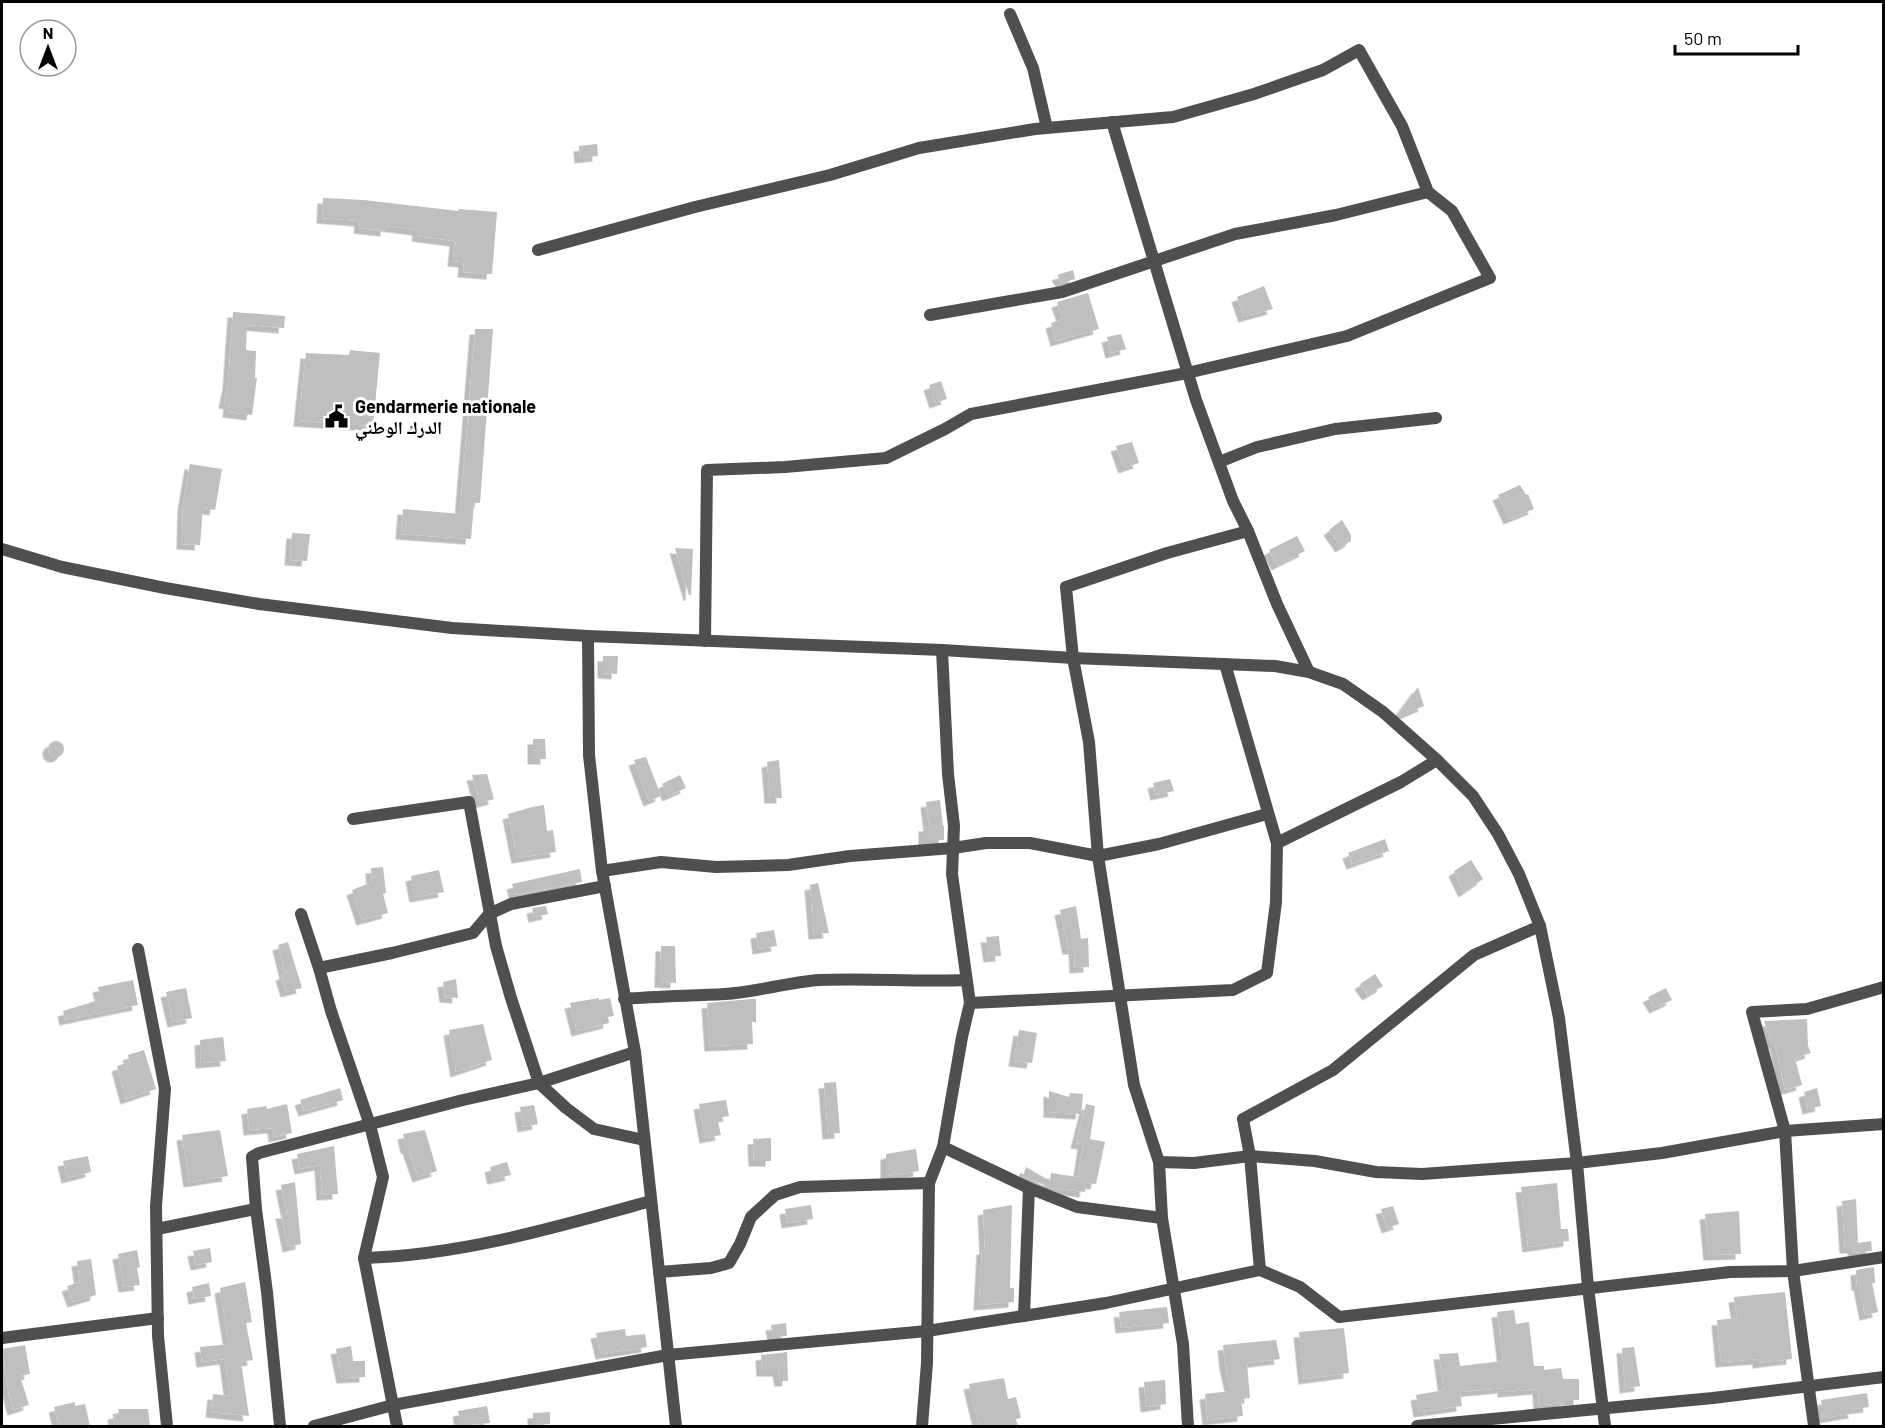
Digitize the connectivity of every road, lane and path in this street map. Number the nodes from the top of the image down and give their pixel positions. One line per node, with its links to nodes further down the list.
1 (1010, 14): 3 (street)
2 (1112, 122): 3 (street); 4 (street); 6 (street)
3 (1047, 128): 5 (street)
4 (1428, 192): 6 (street); 8 (street)
5 (538, 250)
6 (1153, 262): 7 (street); 8 (street)
7 (930, 315)
8 (1187, 373): 10 (street); 14 (street)
9 (1436, 418): 10 (street)
10 (1219, 462): 11 (street)
11 (1248, 531): 16 (street); 18 (street)
12 (2, 549): 13 (street)
13 (588, 636): 14 (street); 25 (street)
14 (705, 641): 15 (street)
15 (942, 650): 16 (street); 23 (street)
16 (1073, 658): 17 (street); 24 (street)
17 (1225, 664): 18 (street); 20 (street)
18 (1310, 672): 19 (street)
19 (1437, 760): 22 (street); 29 (street)
20 (1267, 814): 22 (street); 24 (street)
21 (353, 819): 27 (street)
22 (1277, 843): 34 (street)
23 (953, 848): 24 (street); 25 (street); 32 (street)
24 (1098, 856): 34 (street)
25 (602, 871): 26 (street)
26 (605, 886): 27 (street); 35 (street)
27 (489, 914): 31 (street); 38 (street)
28 (301, 915): 31 (street)
29 (1540, 926): 44 (street); 46 (street)
30 (138, 949): 52 (street)
31 (320, 968): 40 (street)
32 (966, 980): 35 (street); 36 (street)
33 (1884, 987): 41 (street)
34 (1120, 994): 36 (street); 45 (street)
35 (624, 999): 37 (street)
36 (970, 1003): 43 (street)
37 (635, 1052): 38 (street); 42 (street)
38 (539, 1083): 40 (street); 42 (street)
39 (1884, 1124): 41 (street)
40 (370, 1125): 50 (street); 54 (street)
41 (1785, 1131): 46 (street); 56 (street)
42 (644, 1140): 49 (street)
43 (943, 1147): 47 (street); 48 (street)
44 (1250, 1156): 45 (street); 46 (street); 55 (street)
45 (1159, 1162): 51 (street)
46 (1577, 1163): 58 (street)
47 (929, 1183): 57 (street); 62 (street)
48 (1029, 1188): 51 (street); 60 (street)
49 (651, 1201): 54 (street); 57 (street)
50 (256, 1209): 52 (street); 70 (street)
51 (1162, 1218): 59 (street)
52 (157, 1229): 61 (street)
53 (1884, 1257): 56 (street)
54 (364, 1258): 67 (street)
55 (1260, 1270): 58 (street); 59 (street)
56 (1793, 1271): 58 (street); 66 (street)
57 (659, 1272): 64 (street)
58 (1588, 1287): 68 (street)
59 (1175, 1289): 60 (street); 75 (street)
60 (1024, 1316): 62 (street)
61 (158, 1318): 63 (street); 69 (street)
62 (927, 1330): 64 (street); 74 (street)
63 (2, 1338)
64 (669, 1355): 67 (street); 73 (street)
65 (1884, 1377): 66 (street)
66 (1809, 1387): 68 (street); 78 (street)
67 (393, 1405): 71 (street); 72 (street)
68 (1602, 1408): 76 (street); 77 (street)
69 (167, 1426)
70 (280, 1426)
71 (314, 1426)
72 (397, 1426)
73 (676, 1426)
74 (922, 1426)
75 (1188, 1426)
76 (1417, 1426)
77 (1605, 1426)
78 (1814, 1426)

